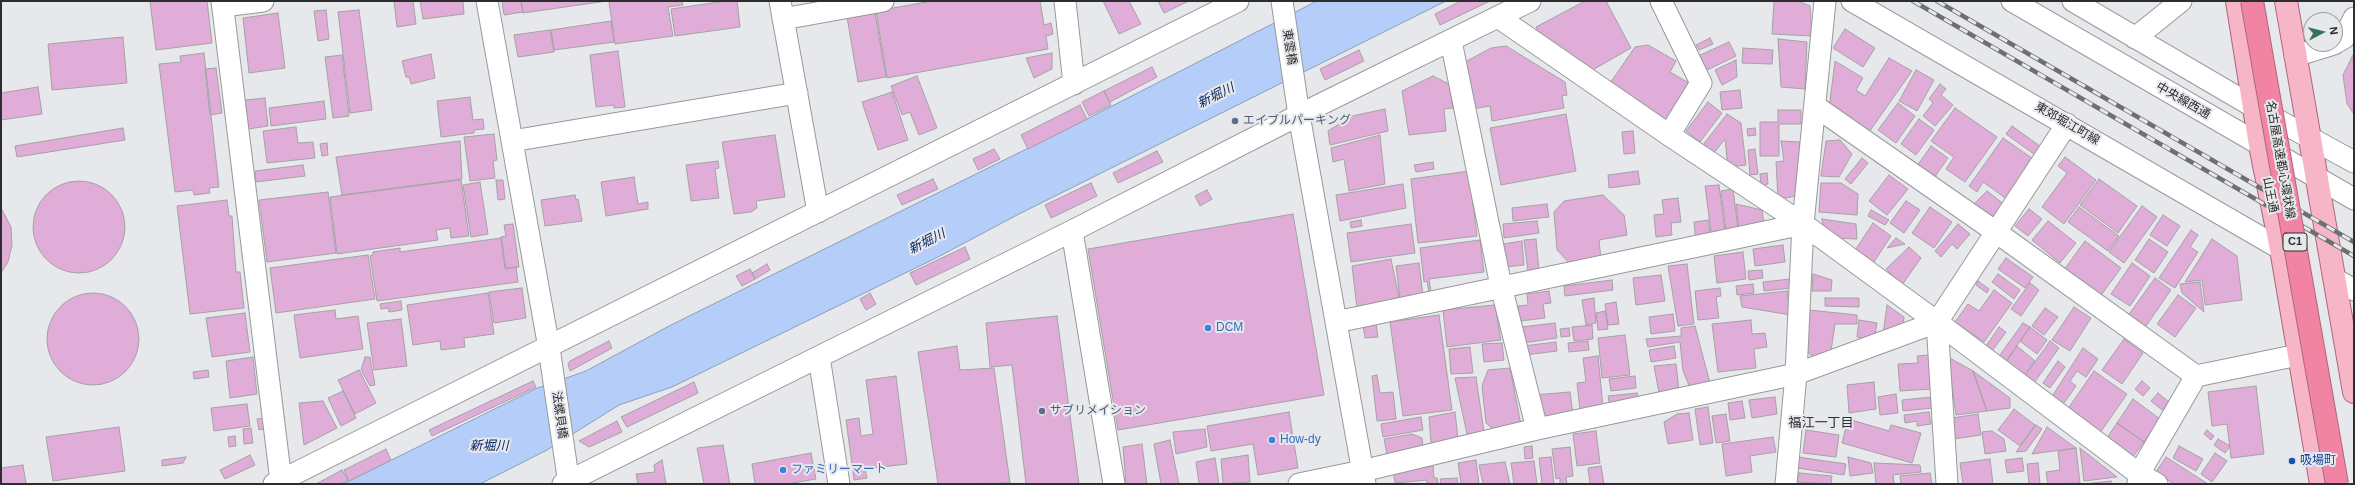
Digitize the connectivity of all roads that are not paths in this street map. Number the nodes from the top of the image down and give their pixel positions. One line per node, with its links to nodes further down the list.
1 (263, 1): 16 (street)
2 (487, 1): 34 (street, 法螺貝橋)
3 (883, 1): 18 (street)
4 (1065, 1): 26 (street)
5 (1238, 1): 26 (street)
6 (1530, 1): 19 (street)
7 (1661, 1): 32 (street)
8 (1825, 1): 28 (street)
9 (1852, 1): 31 (street, 東郊堀江町線)
10 (2012, 1): 35 (street, 中央線西通)
11 (2073, 1): 21 (street)
12 (2181, 1): 21 (street)
13 (2237, 1): 29 (main road, 山王通)
14 (2252, 1): 66 (highway, 名古屋高速都心環状線 / C1, bridge)
15 (2286, 1): 25 (main road)
16 (223, 4): 59 (street)
17 (1283, 7): 30 (street, 東雲橋)
18 (782, 10): 27 (street)
19 (1498, 17): 23 (street); 32 (street)
20 (2354, 18): 22 (street)
21 (2135, 38): 29 (street)
22 (2343, 39)
23 (1452, 41): 30 (street); 45 (street)
24 (2308, 52): 25 (street)
25 (2295, 56): 33 (main road)
26 (1074, 84): 39 (street)
27 (797, 93): 34 (street); 39 (street)
28 (1815, 106): 40 (street); 42 (street)
29 (2254, 107): 33 (street); 35 (main road, 山王通)
30 (1299, 115): 41 (street); 47 (street, 東雲橋)
31 (2067, 124): 42 (street); 43 (street, 東郊堀江町線)
32 (1668, 135): 40 (street)
33 (2310, 137): 36 (street); 37 (main road)
34 (512, 141): 49 (street, 法螺貝橋)
35 (2260, 145): 37 (street, 中央線西通); 43 (main road, 山王通)
36 (2354, 162)
37 (2317, 177): 38 (street, 中央線西通); 44 (main road)
38 (2354, 199)
39 (818, 212): 49 (street)
40 (1803, 224): 45 (street); 48 (street); 52 (street)
41 (1072, 231): 51 (street); 61 (street)
42 (1996, 232): 48 (street); 53 (street)
43 (2281, 249): 50 (main road, 山王通)
44 (2334, 279): 46 (street); 54 (main road)
45 (1501, 286): 47 (street); 55 (street)
46 (2354, 290)
47 (1336, 322): 56 (street, 東雲橋)
48 (1937, 322): 52 (street); 58 (street); 64 (street)
49 (550, 355): 57 (street, 法螺貝橋); 59 (street)
50 (2298, 355): 53 (street); 65 (main road, 山王通)
51 (819, 357): 57 (street); 60 (street)
52 (1796, 374): 55 (street); 63 (street)
53 (2196, 376): 58 (street)
54 (2354, 392)
55 (1537, 429): 56 (street)
56 (1363, 478): 62 (street)
57 (566, 479)
58 (2145, 481)
59 (278, 482)
60 (840, 484)
61 (1114, 484)
62 (1299, 484)
63 (1786, 484)
64 (1947, 484)
65 (2321, 484)
66 (2337, 484)

